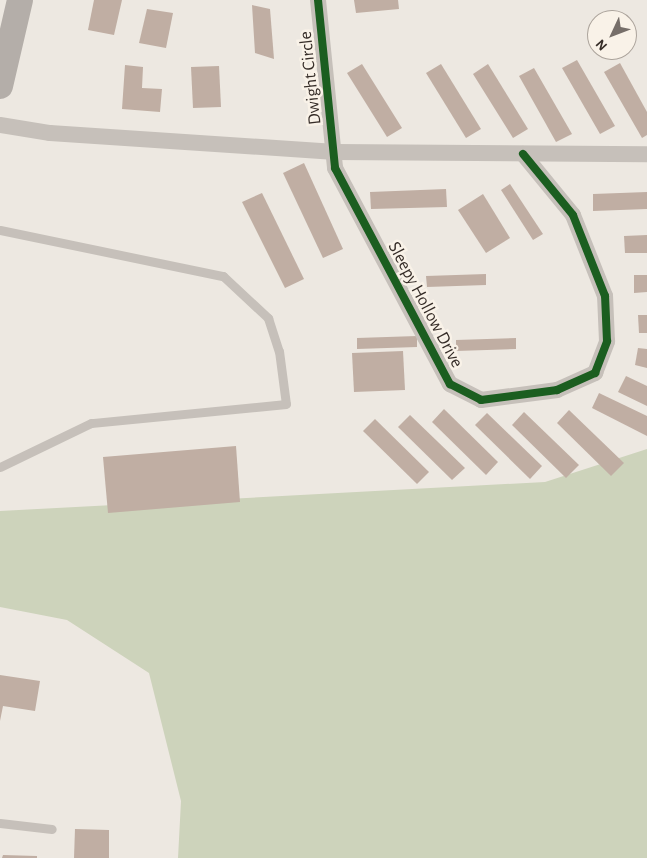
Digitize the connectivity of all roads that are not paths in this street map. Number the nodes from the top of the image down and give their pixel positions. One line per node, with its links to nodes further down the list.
1 (20, 0): 3 (main road)
2 (318, 0): 6 (street, Dwight Circle)
3 (6, 30): 4 (main road)
4 (0, 86)
5 (0, 124): 6 (street)
6 (335, 152): 7 (street); 7 (street, Sleepy Hollow Drive)
7 (524, 154): 8 (street)
8 (647, 154)
9 (0, 230): 10 (lane)
10 (0, 467)
11 (0, 823): 12 (lane)
12 (52, 829)

